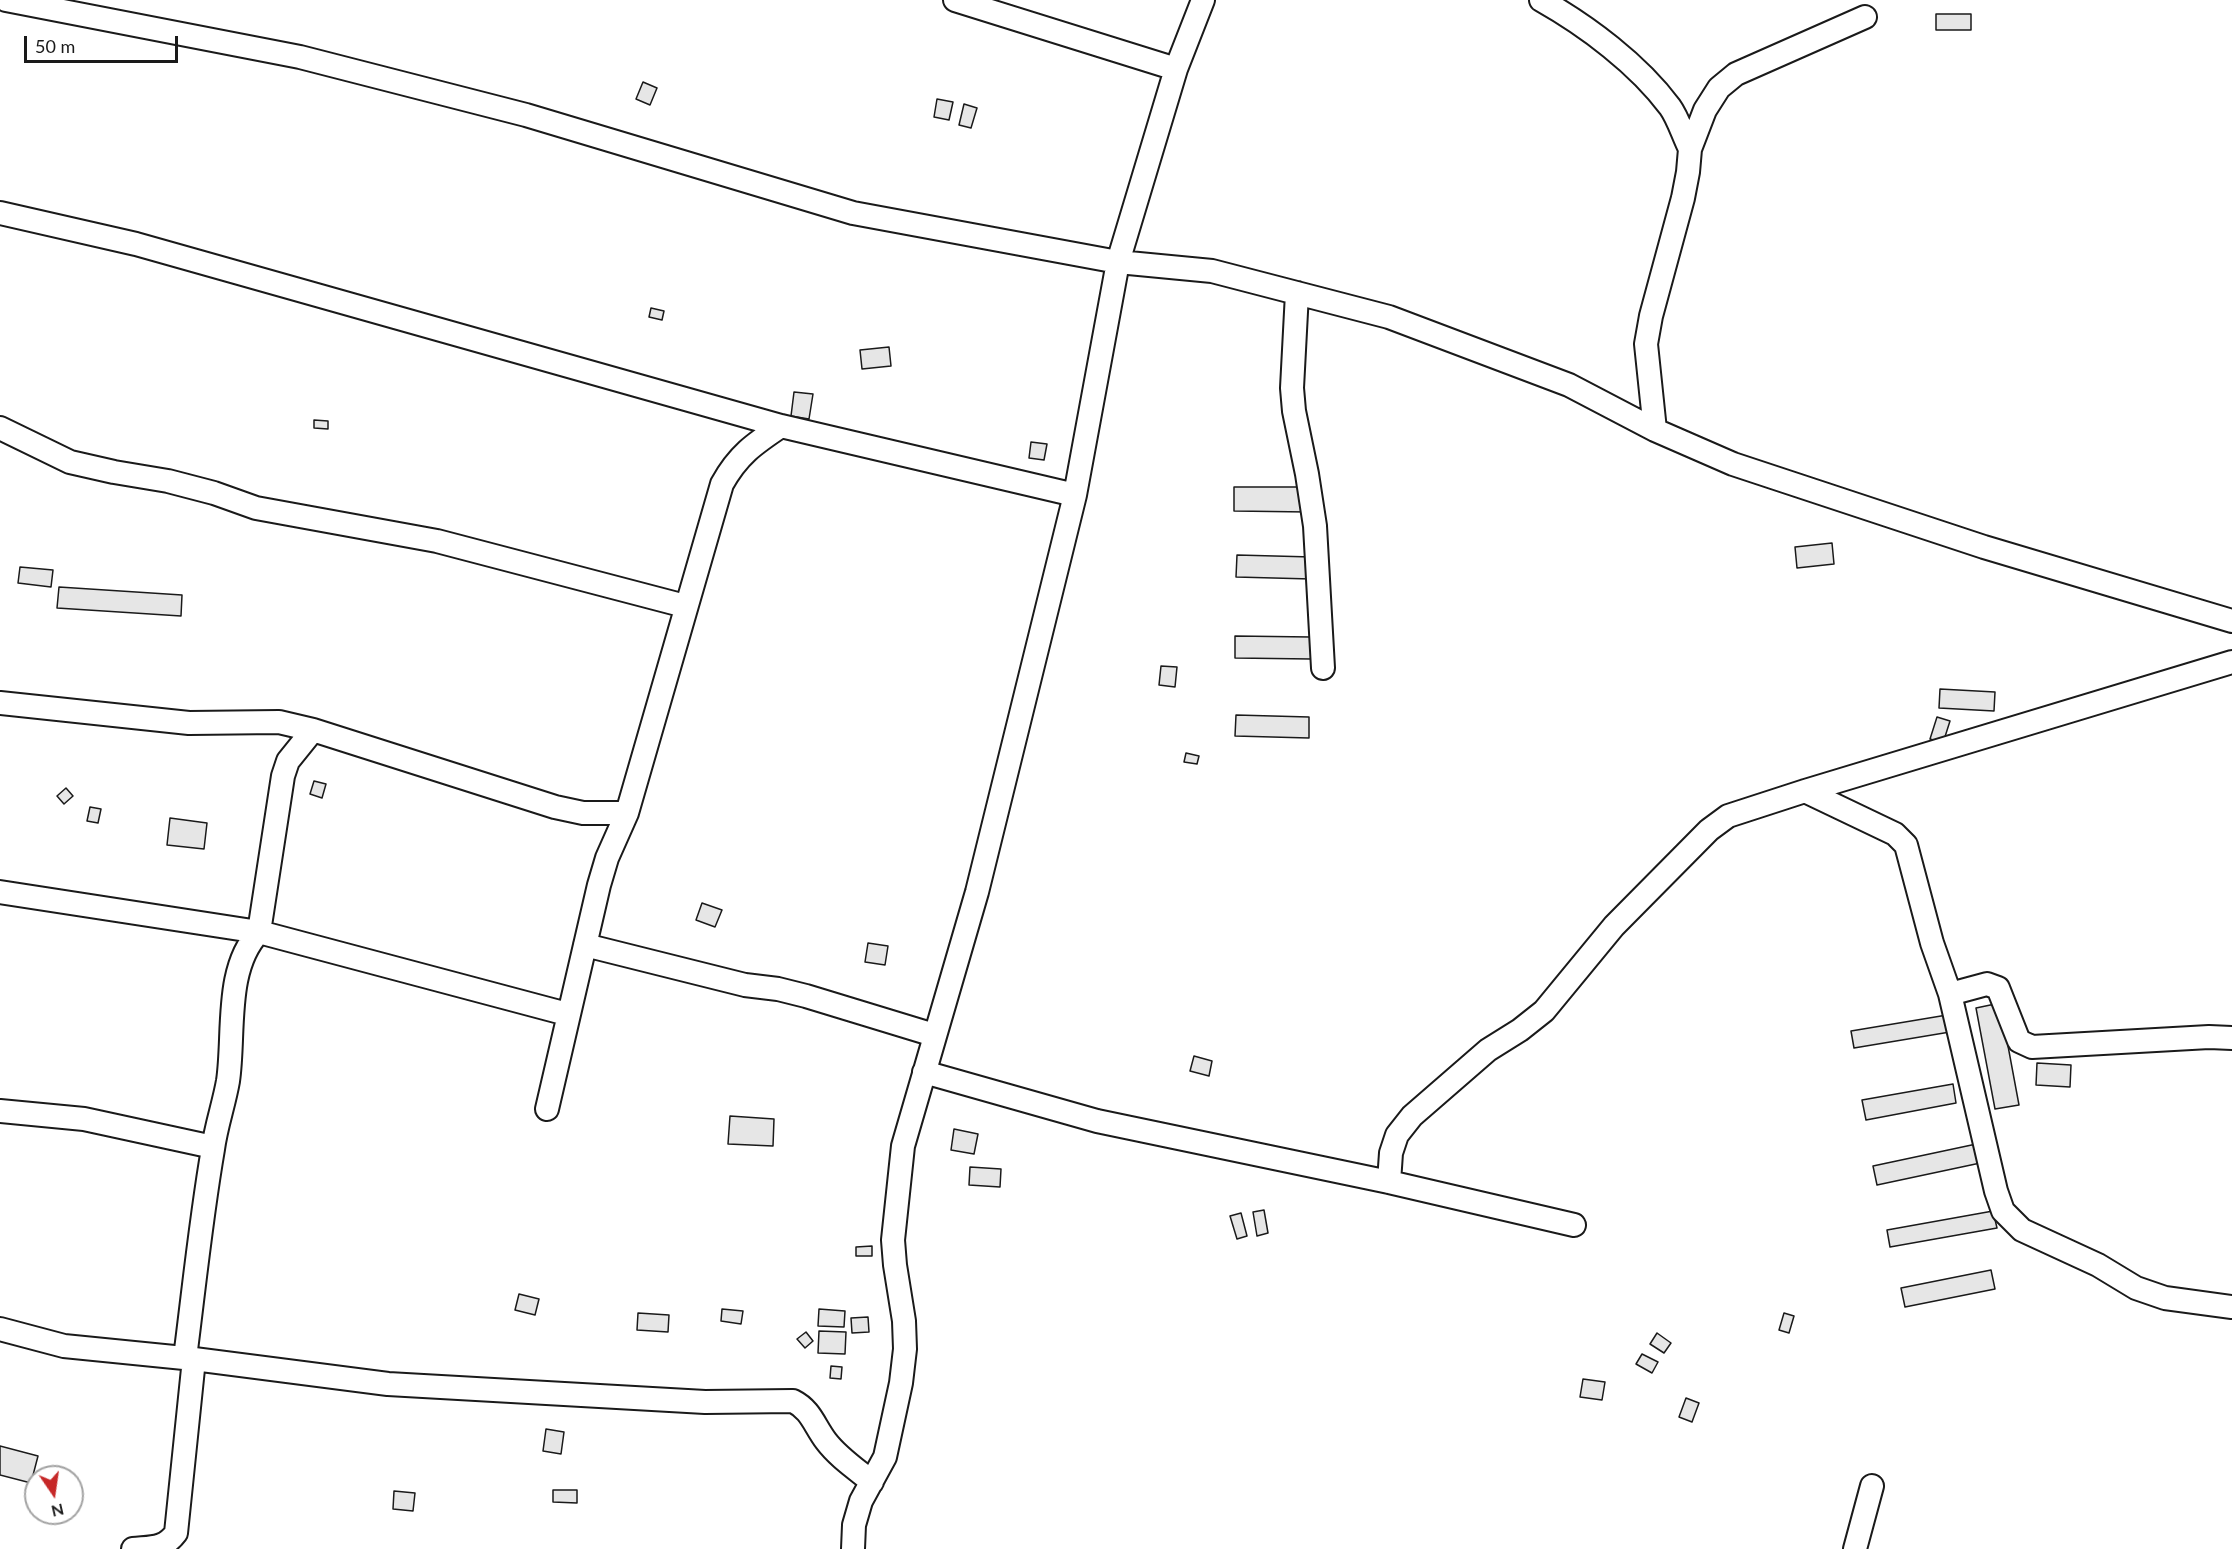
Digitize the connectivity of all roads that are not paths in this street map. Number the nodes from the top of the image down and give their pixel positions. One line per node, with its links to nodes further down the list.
1 (6, 0): 9 (street)
2 (955, 0): 6 (street)
3 (1203, 0): 6 (street)
4 (1541, 0): 7 (street)
5 (1865, 17): 7 (street)
6 (1176, 69): 9 (street)
7 (1690, 149): 13 (street)
8 (0, 213): 11 (street)
9 (1118, 262): 10 (street); 14 (street)
10 (1297, 293): 13 (street); 18 (street)
11 (781, 426): 14 (street); 15 (street)
12 (0, 428): 15 (street)
13 (1655, 430): 16 (street)
14 (1076, 495): 28 (street)
15 (685, 606): 22 (street)
16 (2232, 621)
17 (2232, 662): 21 (street)
18 (1323, 668)
19 (0, 703): 20 (street)
20 (313, 730): 22 (street); 24 (street)
21 (1805, 791): 26 (street); 34 (street)
22 (627, 813): 25 (street)
23 (0, 892): 24 (street)
24 (259, 932): 27 (street); 33 (street)
25 (585, 945): 27 (street); 28 (street)
26 (1950, 994): 29 (street); 36 (street)
27 (567, 1014): 31 (street)
28 (934, 1035): 30 (street)
29 (2232, 1038)
30 (924, 1072): 34 (street); 39 (street)
31 (547, 1109)
32 (0, 1111): 33 (street)
33 (213, 1148): 38 (street)
34 (1389, 1182): 35 (street)
35 (1574, 1225)
36 (2232, 1307)
37 (0, 1329): 38 (street)
38 (190, 1358): 39 (street); 41 (street)
39 (872, 1482): 42 (street)
40 (1872, 1486): 43 (street)
41 (133, 1549)
42 (854, 1549)
43 (1855, 1549)

